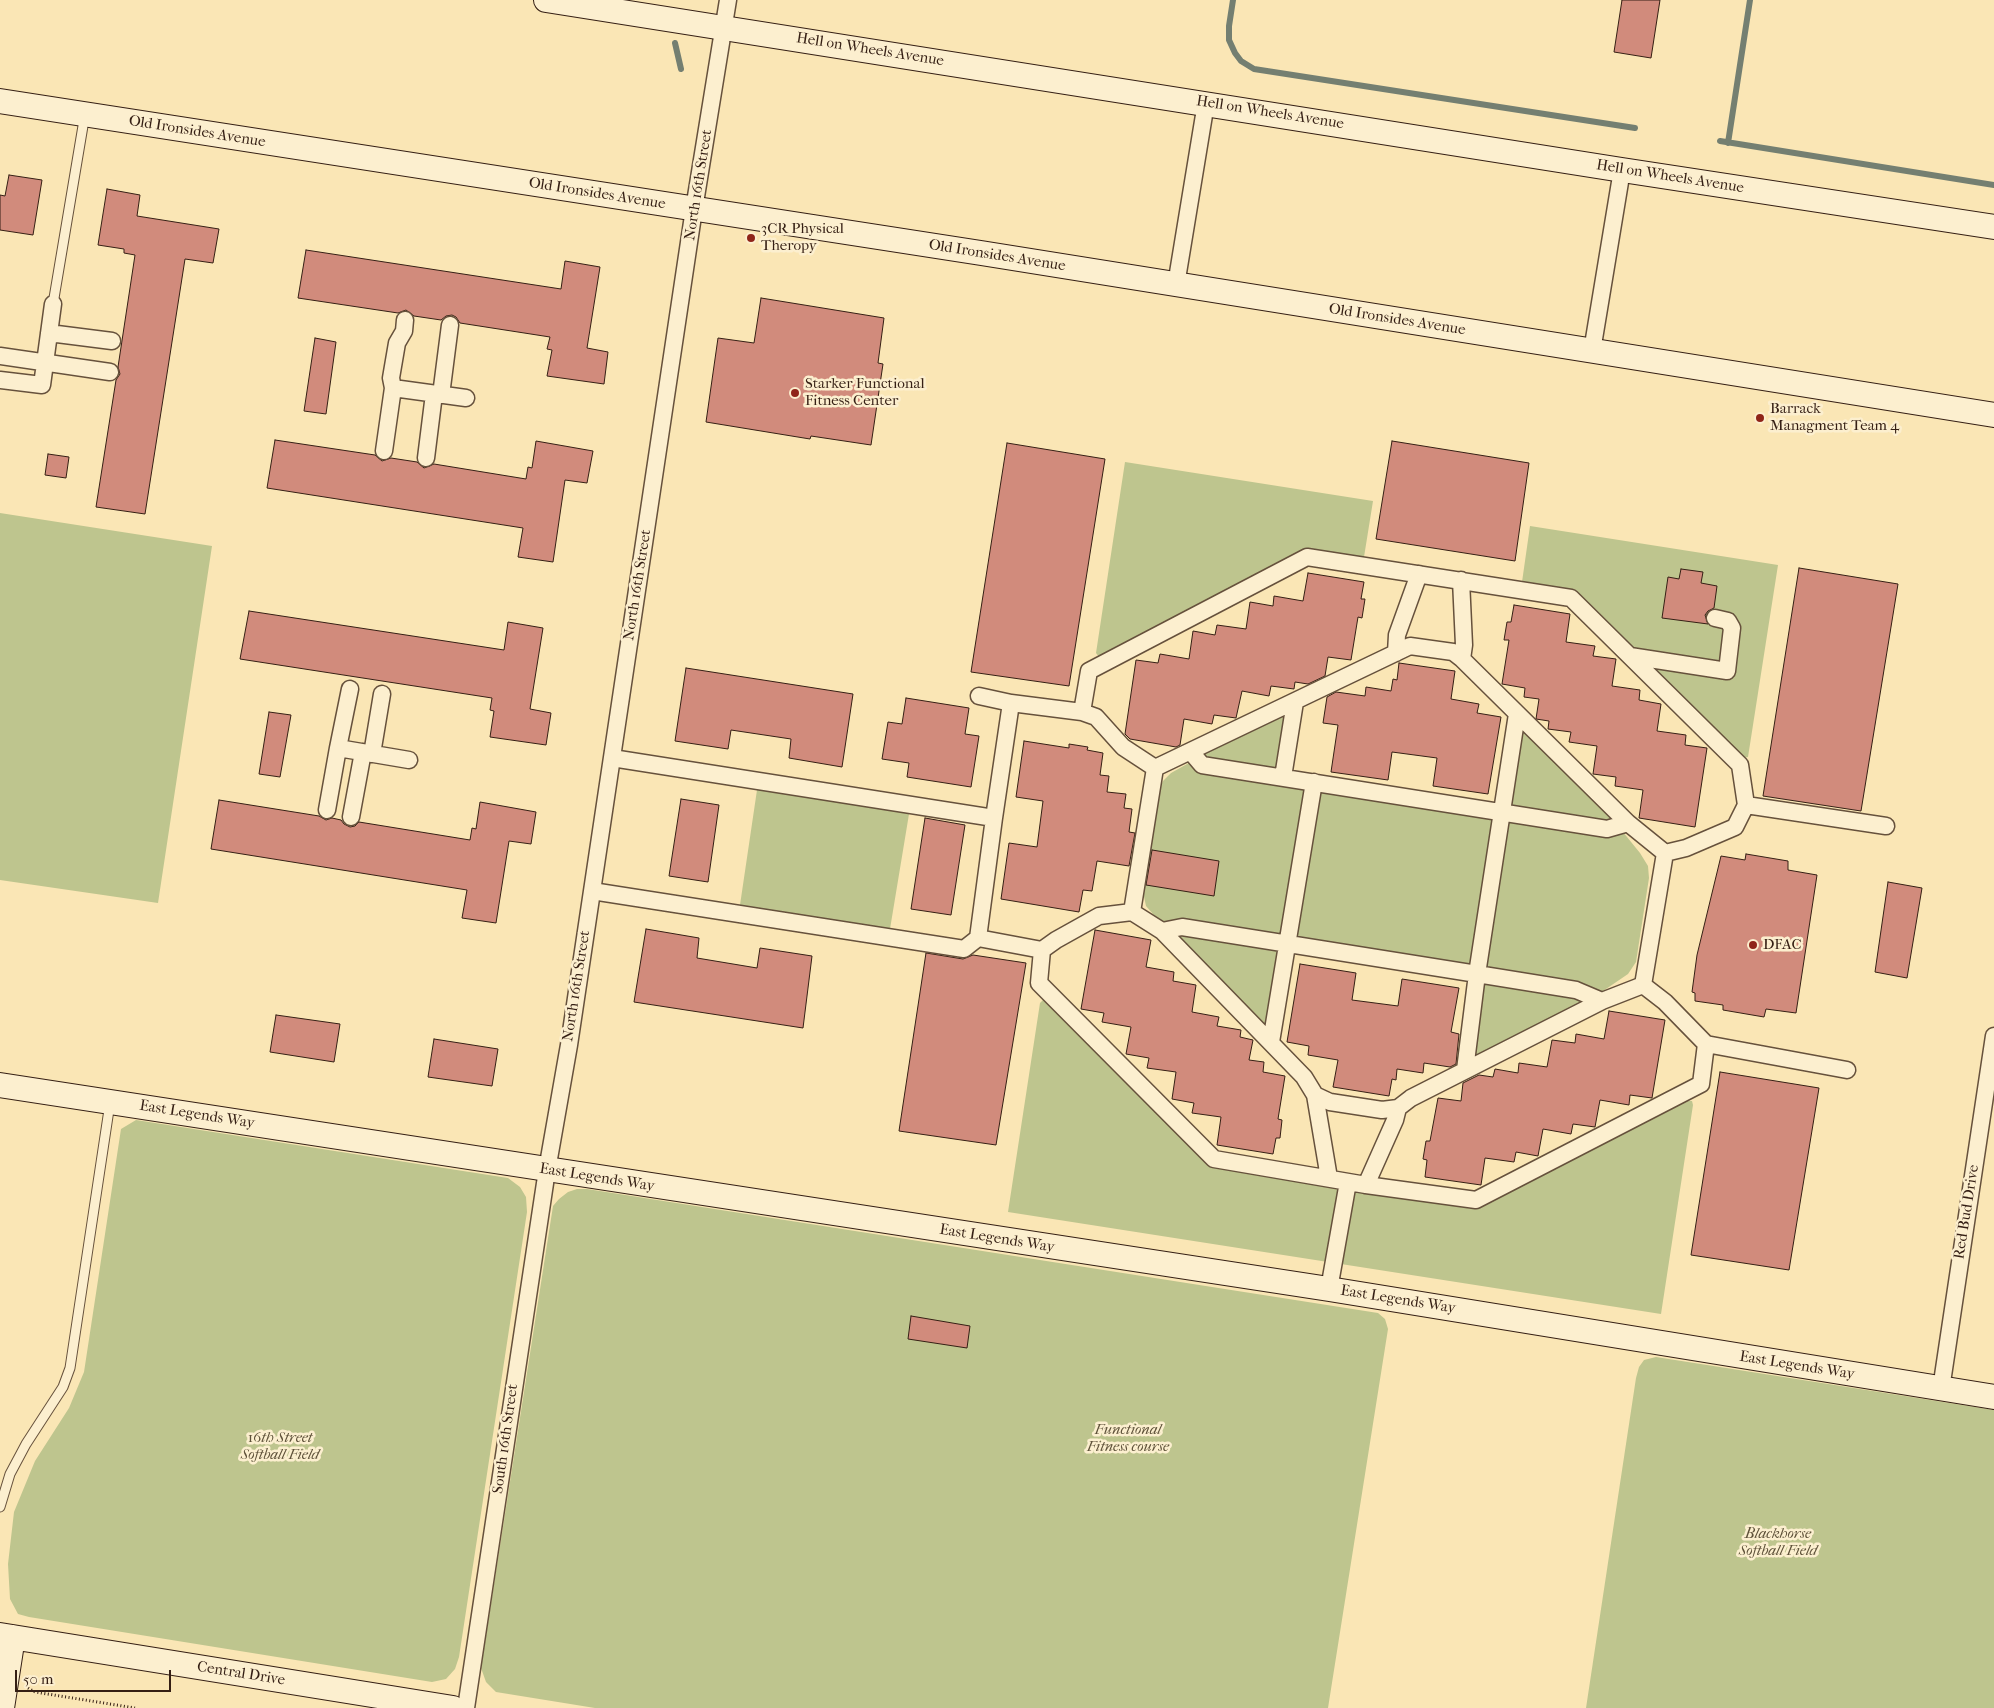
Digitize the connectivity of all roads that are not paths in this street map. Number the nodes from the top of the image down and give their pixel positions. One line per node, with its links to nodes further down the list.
1 (546, 0): 3 (street, Hell on Wheels Avenue)
2 (728, 0): 3 (street, North 16th Street)
3 (724, 27): 5 (street, Hell on Wheels Avenue); 8 (street, North 16th Street)
4 (0, 101): 6 (street, Old Ironsides Avenue)
5 (1206, 103): 7 (street, Hell on Wheels Avenue); 10 (street)
6 (85, 114): 8 (street, Old Ironsides Avenue); 11 (lane)
7 (1622, 170): 9 (street, Hell on Wheels Avenue); 16 (street)
8 (694, 209): 10 (street, Old Ironsides Avenue); 43 (street, North 16th Street)
9 (1994, 227)
10 (1176, 285): 16 (street, Old Ironsides Avenue)
11 (53, 304): 14 (street)
12 (405, 320): 21 (street)
13 (450, 325): 22 (street)
14 (49, 332): 15 (street); 18 (street)
15 (112, 341)
16 (1592, 351): 24 (street, Old Ironsides Avenue)
17 (0, 356): 18 (street)
18 (45, 362): 19 (street); 20 (street)
19 (110, 372)
20 (0, 380)
21 (393, 388): 22 (street); 25 (street)
22 (438, 394): 23 (street); 26 (street)
23 (466, 398)
24 (1994, 415)
25 (384, 452)
26 (426, 458)
27 (1419, 574): 28 (street); 30 (street); 38 (street)
28 (1461, 580): 31 (street); 32 (street)
29 (1715, 618): 31 (street)
30 (1396, 653): 32 (street); 36 (street)
31 (1630, 656): 48 (street)
32 (1462, 659): 39 (street)
33 (350, 689): 40 (street)
34 (382, 694): 42 (street)
35 (979, 696): 37 (street)
36 (1295, 702): 41 (street); 46 (street)
37 (1011, 703): 38 (street); 52 (street)
38 (1082, 712): 45 (street)
39 (1517, 714): 50 (street); 53 (street)
40 (338, 748): 42 (street); 49 (street)
41 (1191, 752): 45 (street); 46 (street)
42 (368, 753): 44 (street); 51 (street)
43 (612, 758): 52 (street); 56 (street, North 16th Street)
44 (409, 760)
45 (1154, 768): 57 (street)
46 (1283, 777): 47 (street)
47 (1314, 782): 50 (street); 60 (street)
48 (1746, 804): 54 (street); 55 (street)
49 (327, 810)
50 (1502, 812): 53 (street); 62 (street)
51 (351, 817)
52 (994, 818): 59 (street)
53 (1628, 823): 55 (street)
54 (1886, 826)
55 (1665, 853): 63 (street)
56 (592, 890): 59 (street); 74 (street, North 16th Street)
57 (1132, 912): 58 (street); 61 (street)
58 (1162, 931): 60 (street); 66 (street)
59 (978, 938): 61 (street)
60 (1287, 944): 62 (street); 66 (street)
61 (1042, 950): 75 (street)
62 (1477, 974): 64 (street); 68 (street)
63 (1643, 985): 64 (street); 67 (street)
64 (1602, 1001): 68 (street)
65 (1994, 1036): 79 (street, Red Bud Drive)
66 (1271, 1042): 71 (street)
67 (1706, 1044): 69 (street); 77 (street)
68 (1465, 1070): 73 (street)
69 (1847, 1070)
70 (0, 1085): 72 (street, East Legends Way)
71 (1315, 1095): 73 (street); 75 (street)
72 (110, 1101): 74 (street, East Legends Way); 81 (lane)
73 (1398, 1108): 77 (street)
74 (547, 1170): 78 (street, East Legends Way); 85 (street, South 16th Street)
75 (1329, 1178): 76 (street)
76 (1348, 1182): 77 (street); 78 (street)
77 (1366, 1185)
78 (1329, 1289): 79 (street, East Legends Way)
79 (1941, 1389): 80 (street, East Legends Way)
80 (1994, 1397)
81 (0, 1507)
82 (7, 1636): 83 (street); 84 (street, Central Drive)
83 (2, 1708)
84 (453, 1708)
85 (466, 1708)

